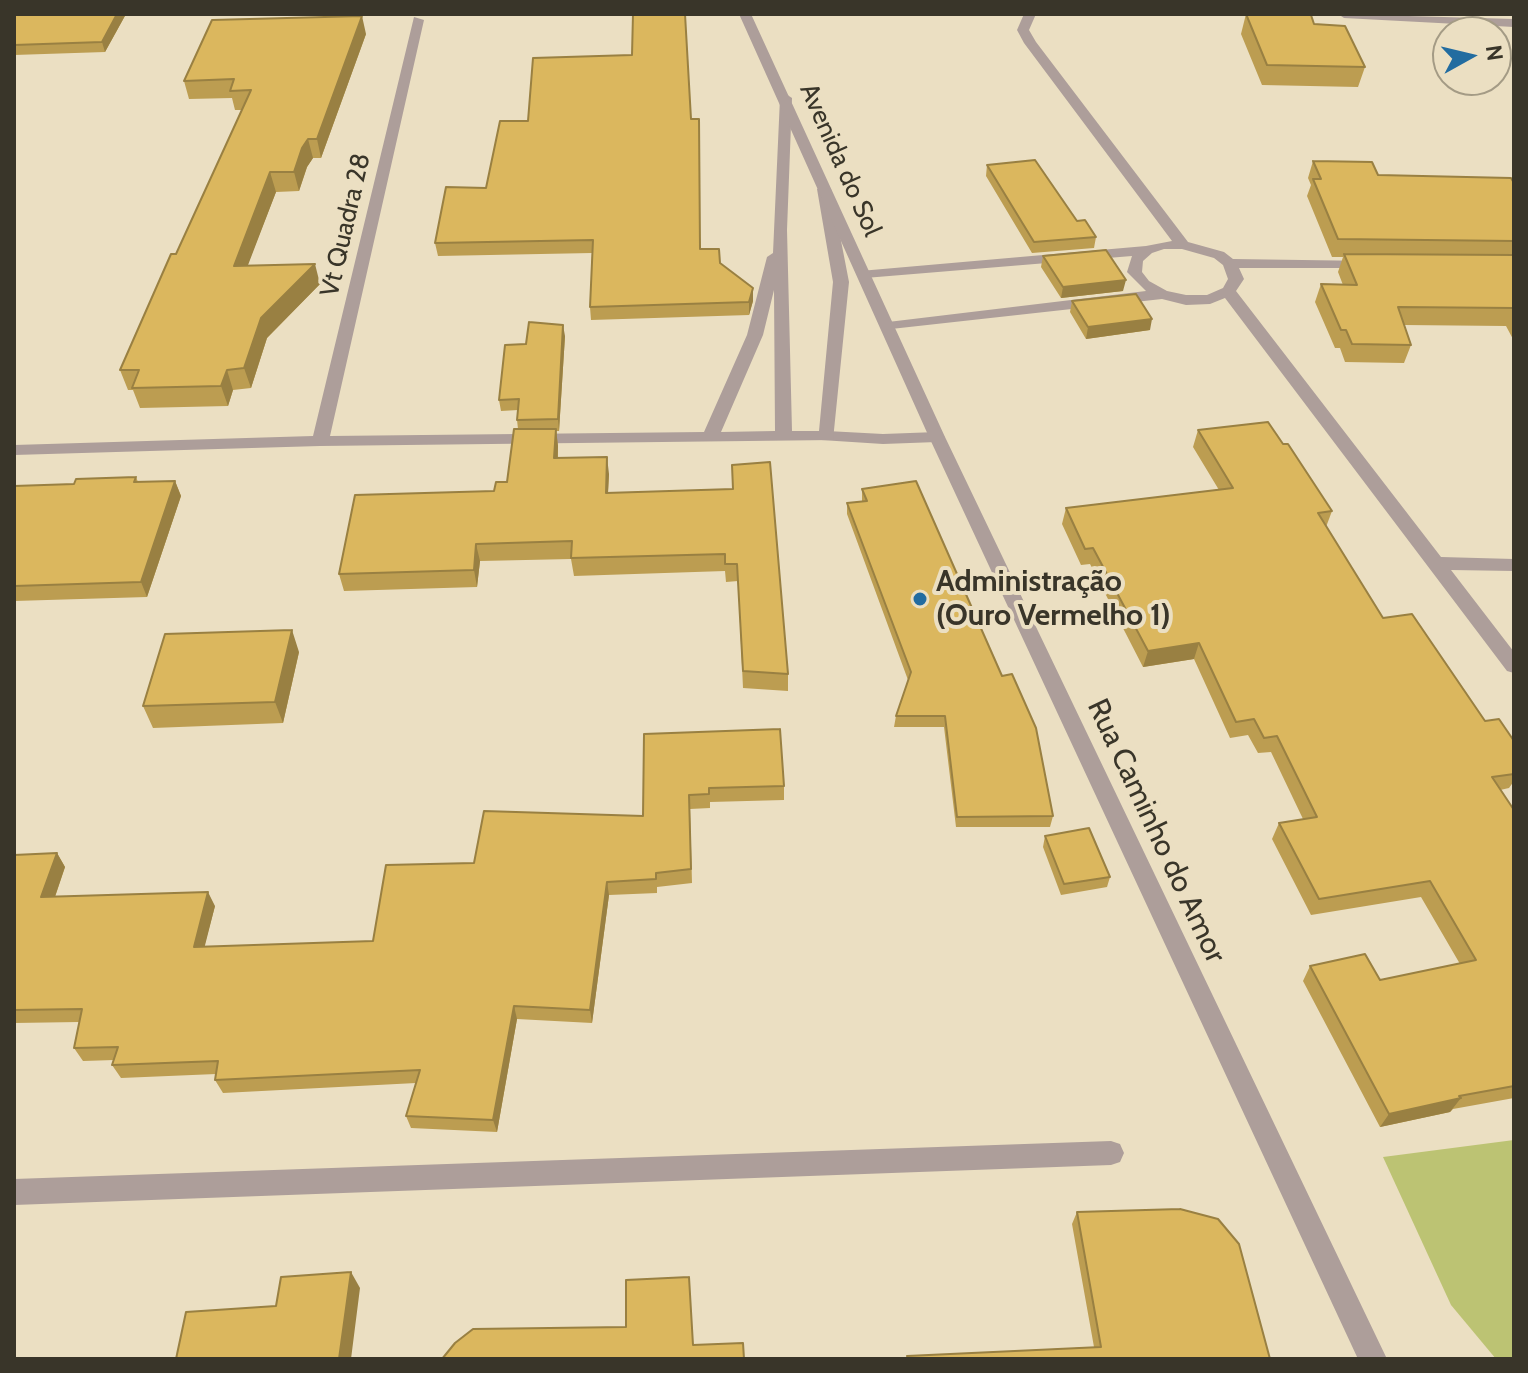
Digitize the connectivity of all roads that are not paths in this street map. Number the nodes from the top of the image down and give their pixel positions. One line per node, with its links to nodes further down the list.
1 (745, 14): 6 (street, Avenida do Sol)
2 (1030, 14): 9 (street)
3 (1344, 14): 5 (street)
4 (418, 20): 21 (street, Vt Quadra 28)
5 (1514, 23)
6 (786, 98): 7 (street, Avenida do Sol); 8 (street)
7 (822, 177): 13 (street, Avenida do Sol); 18 (street)
8 (780, 230): 17 (street); 19 (street)
9 (1183, 245): 10 (street); 11 (street)
10 (1147, 250): 13 (street); 15 (street)
11 (1230, 263): 12 (street); 14 (street)
12 (1388, 264)
13 (865, 274): 16 (street, Avenida do Sol)
14 (1228, 291): 15 (street); 23 (street)
15 (1162, 294): 16 (street)
16 (888, 327): 20 (street, Rua Caminho do Amor)
17 (711, 436): 19 (street); 21 (street)
18 (827, 436): 19 (street); 20 (street)
19 (784, 437)
20 (937, 437): 28 (street, Rua Caminho do Amor)
21 (320, 441): 22 (street)
22 (14, 450)
23 (1436, 563): 24 (street); 25 (street)
24 (1514, 565)
25 (1514, 666)
26 (1111, 1153): 27 (street)
27 (14, 1192)
28 (1373, 1359)

